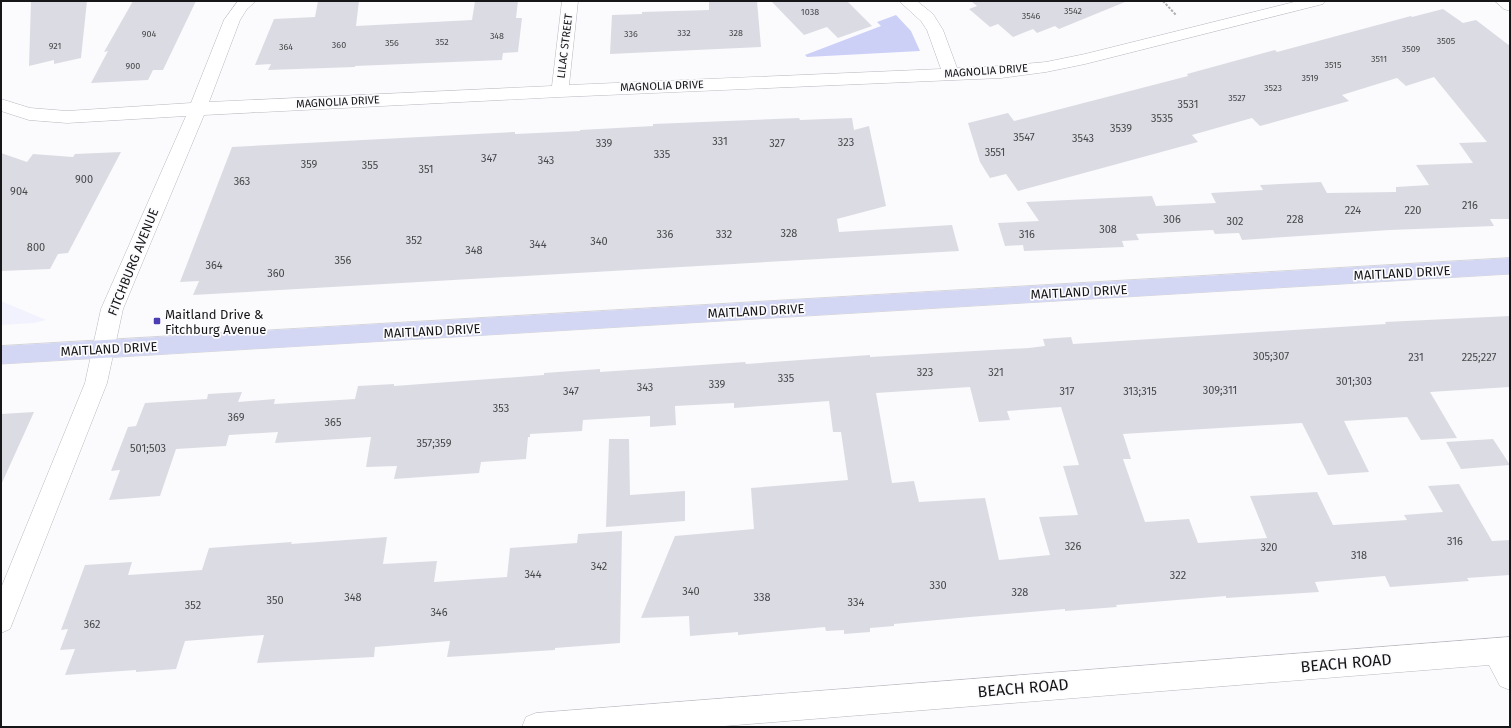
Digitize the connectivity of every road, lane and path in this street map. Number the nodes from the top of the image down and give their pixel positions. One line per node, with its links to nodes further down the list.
1 (248, 1): 10 (street, FITCHBURG AVENUE)
2 (570, 1): 8 (street, LILAC STREET)
3 (1317, 1): 7 (street, MAGNOLIA DRIVE)
4 (1503, 1): 6 (street)
5 (912, 2): 7 (street)
6 (1510, 6)
7 (951, 74): 8 (street, MAGNOLIA DRIVE)
8 (560, 91): 10 (street, MAGNOLIA DRIVE)
9 (1, 104): 10 (street, MAGNOLIA DRIVE)
10 (197, 109): 12 (street, FITCHBURG AVENUE)
11 (1510, 266): 12 (main road, MAITLAND DRIVE)
12 (104, 348): 13 (main road, MAITLAND DRIVE); 14 (street, FITCHBURG AVENUE)
13 (1, 356)
14 (1, 620)
15 (1503, 650): 16 (street); 17 (street, BEACH ROAD)
16 (1510, 676)
17 (536, 727)

